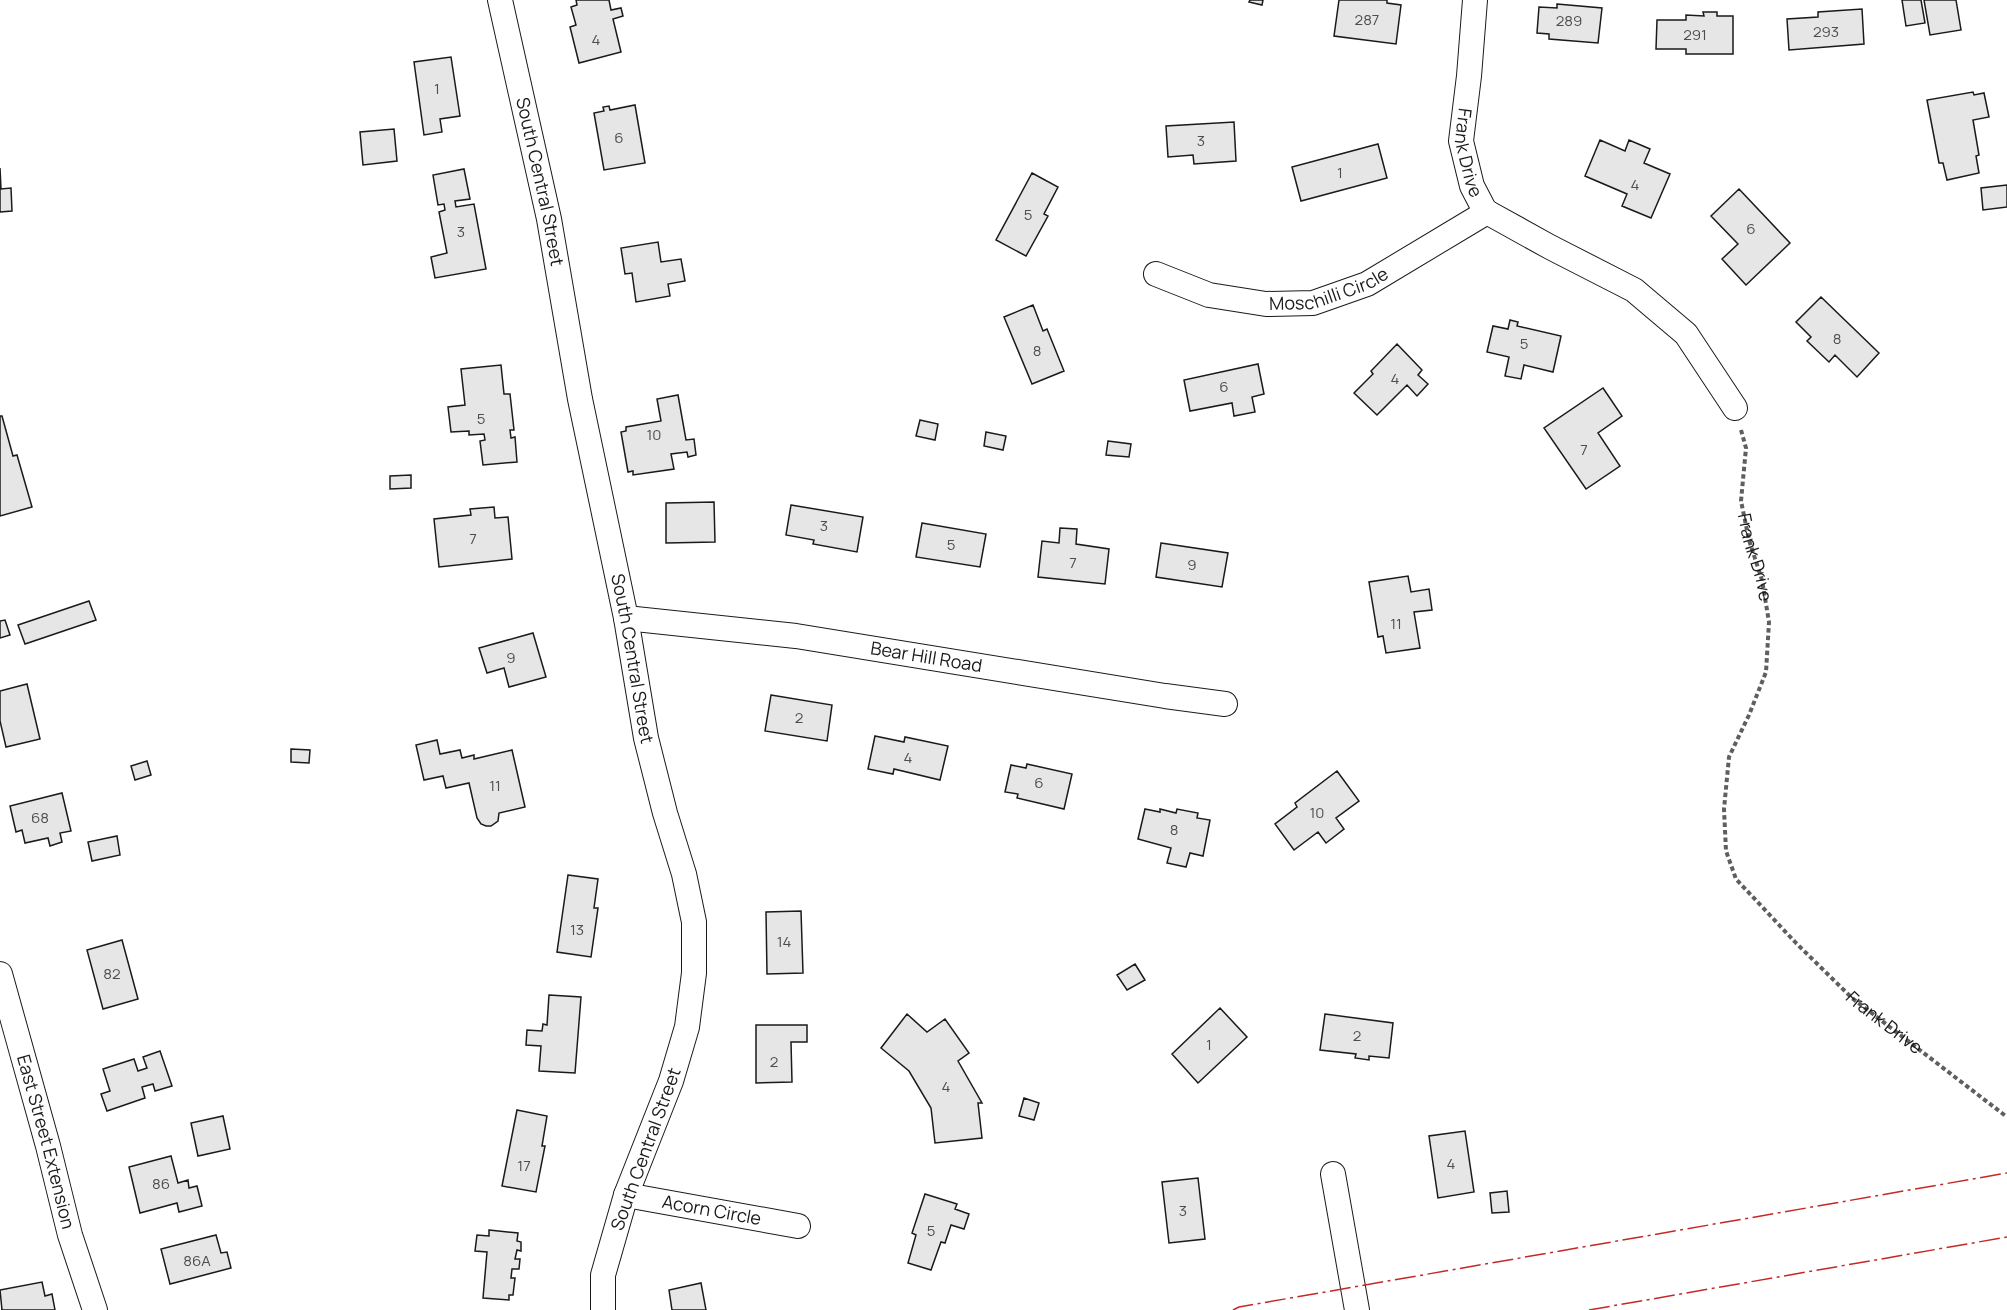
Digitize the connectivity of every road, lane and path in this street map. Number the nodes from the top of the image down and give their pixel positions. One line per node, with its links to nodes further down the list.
1 (500, 0): 6 (street, South Central Street)
2 (1475, 0): 3 (street, Frank Drive)
3 (1487, 212): 4 (street, Moschilli Circle); 5 (street, Frank Drive)
4 (1156, 274)
5 (1735, 408): 9 (path, Frank Drive)
6 (626, 618): 7 (street, Bear Hill Road); 11 (street, South Central Street)
7 (1225, 704)
8 (0, 974): 13 (street, East Street Extension)
9 (2007, 1117)
10 (1333, 1174): 15 (street)
11 (626, 1195): 12 (street, Acorn Circle); 14 (street, South Central Street)
12 (798, 1226)
13 (95, 1310)
14 (603, 1310)
15 (1357, 1310)

